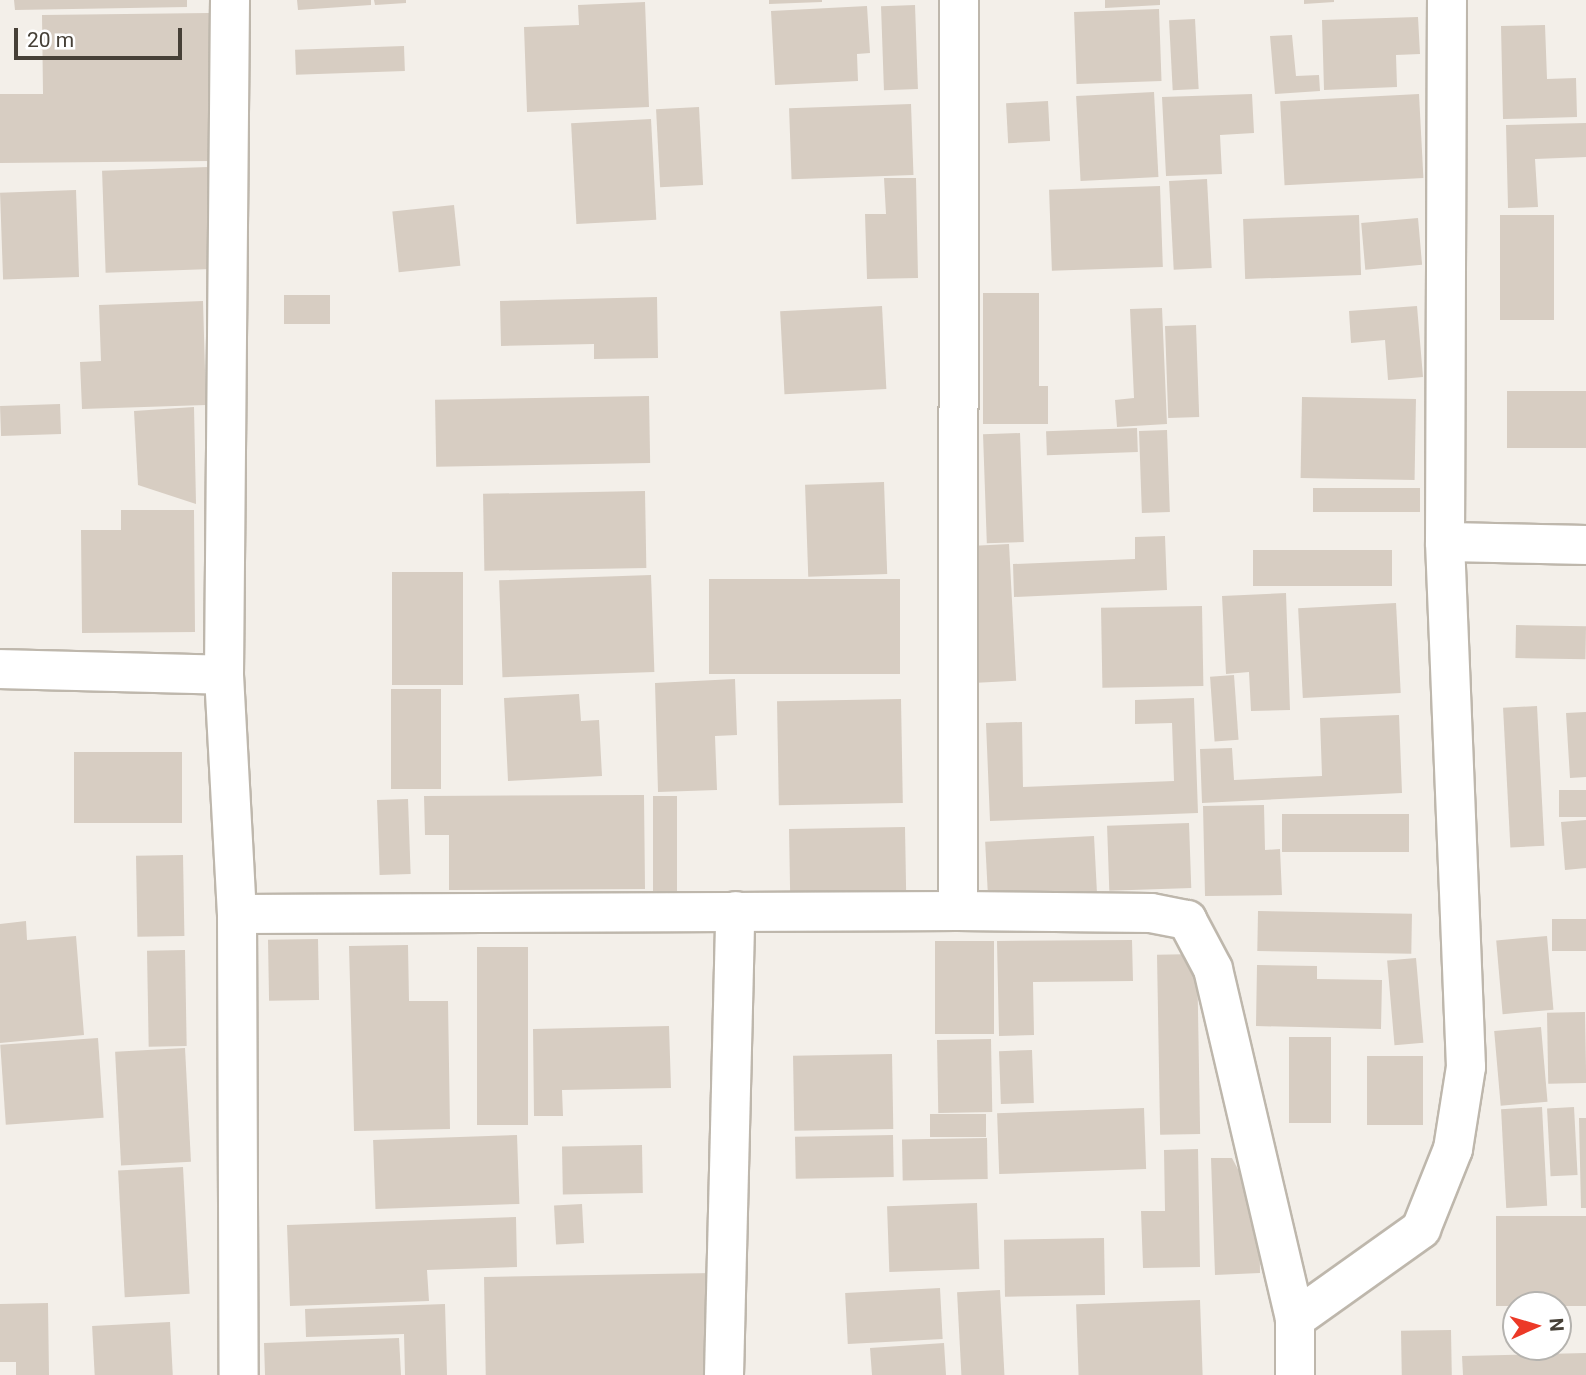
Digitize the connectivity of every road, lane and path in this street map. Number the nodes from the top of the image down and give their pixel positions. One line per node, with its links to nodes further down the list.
1 (230, 0): 7 (street)
2 (959, 0): 9 (street)
3 (1447, 0): 4 (street)
4 (1445, 542): 5 (street); 11 (street)
5 (1586, 545)
6 (0, 669): 7 (street)
7 (224, 676): 10 (street)
8 (735, 911): 9 (street); 10 (street); 13 (street)
9 (958, 911): 11 (street)
10 (237, 914): 12 (street)
11 (1295, 1320): 14 (street)
12 (239, 1375)
13 (724, 1375)
14 (1295, 1375)

